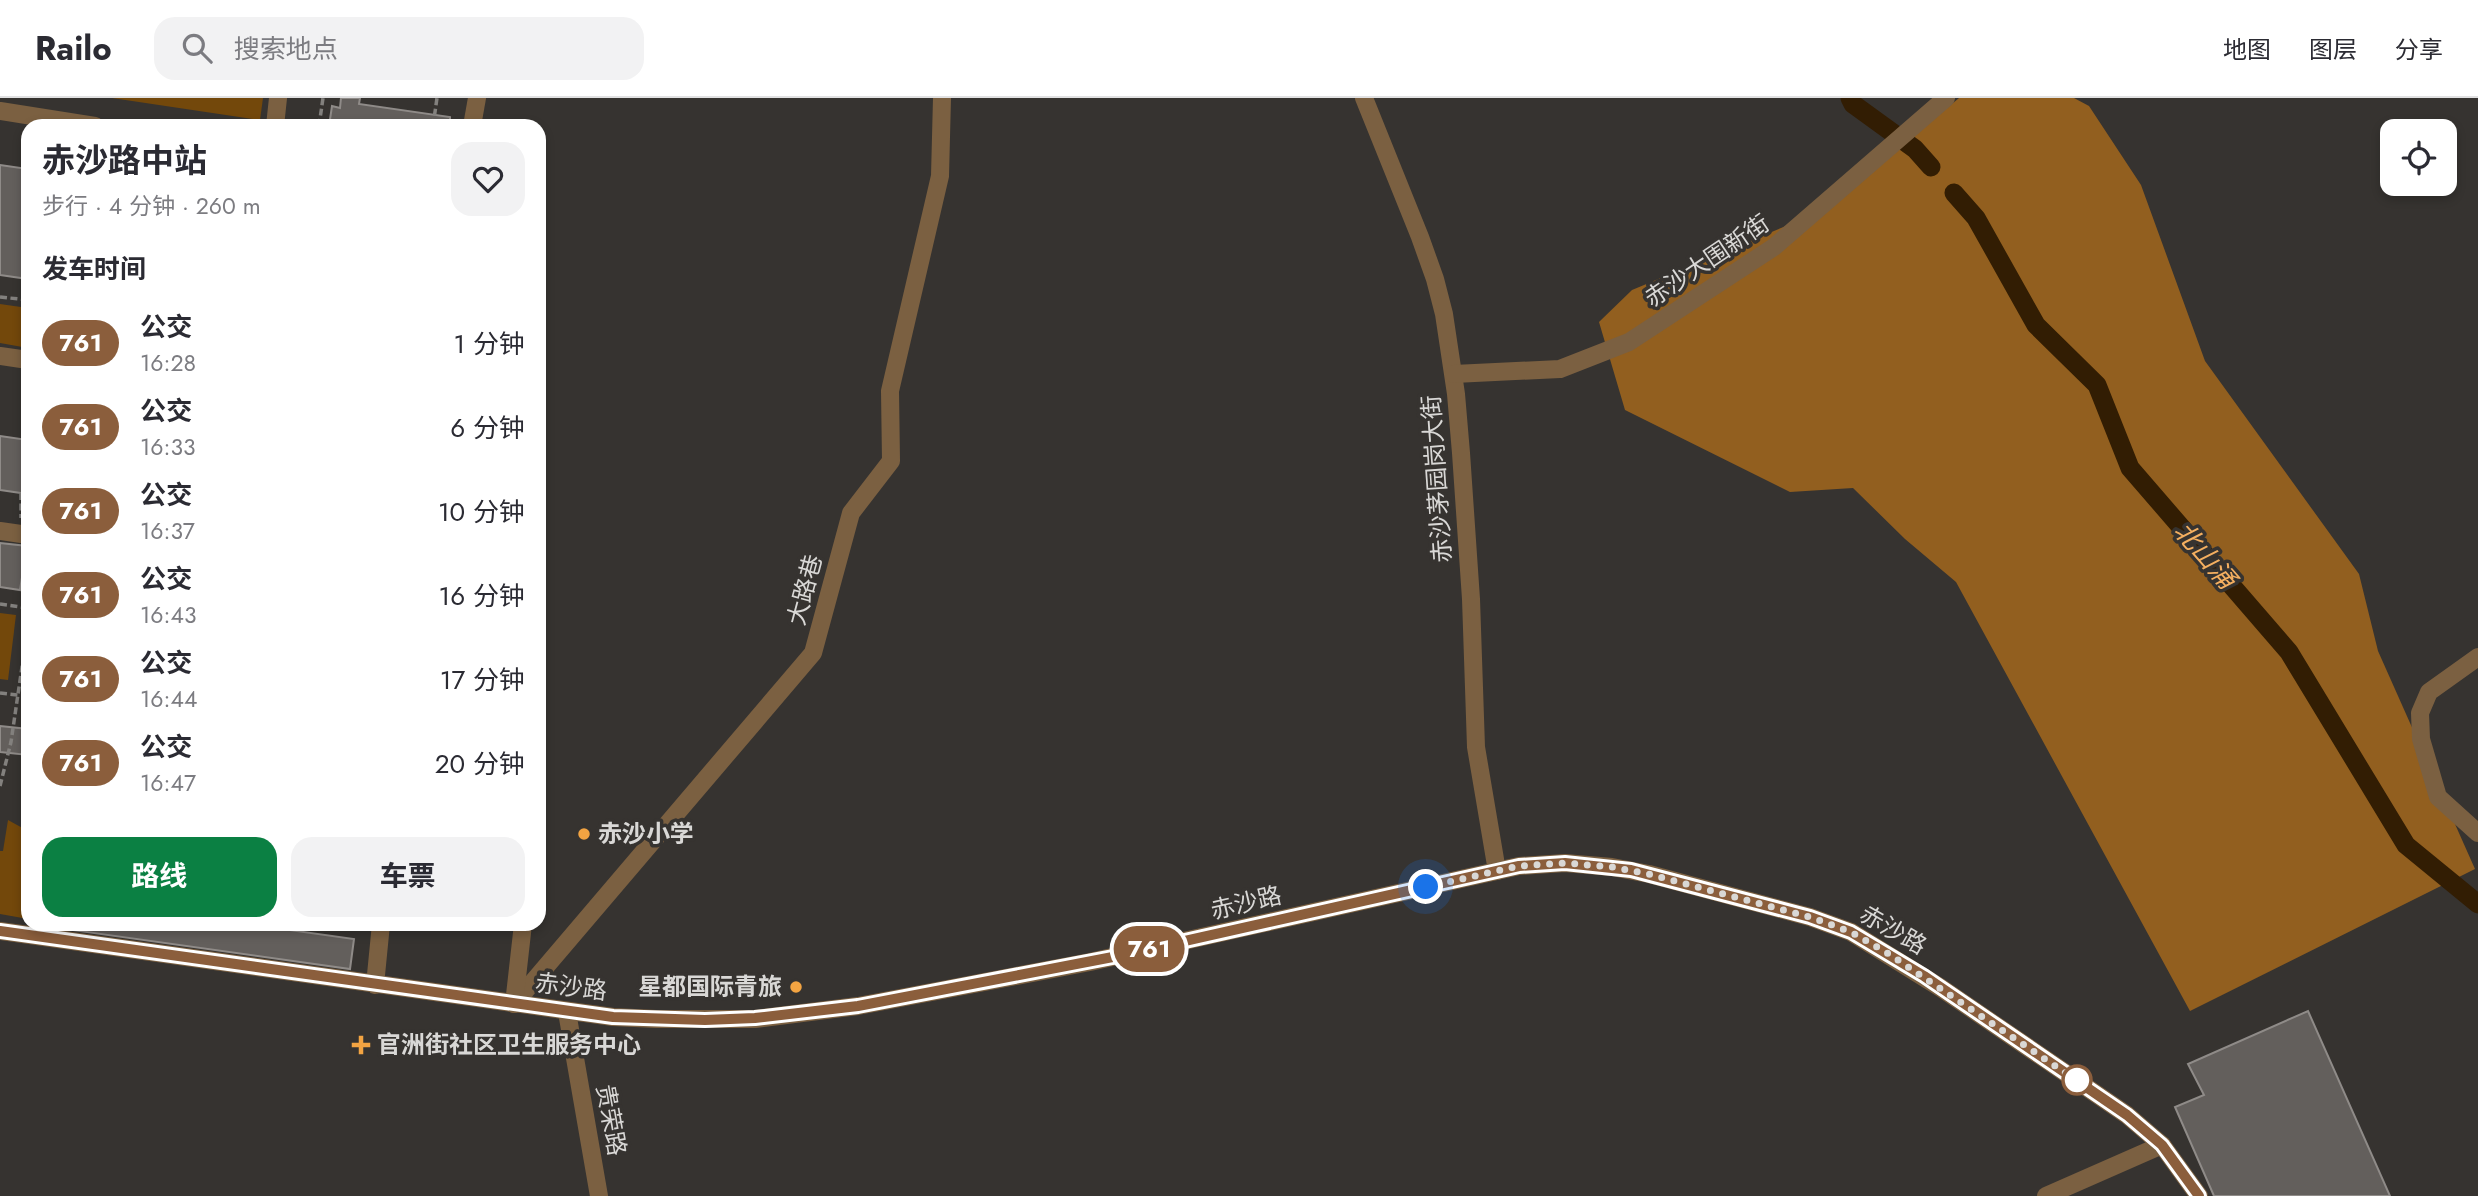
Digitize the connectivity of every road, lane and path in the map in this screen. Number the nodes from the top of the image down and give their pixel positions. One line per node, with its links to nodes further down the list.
1 (278, 98): 10 (street)
2 (323, 98): 11 (path)
3 (437, 98): 12 (path)
4 (477, 98): 13 (street)
5 (942, 98): 35 (street, 大路巷)
6 (1364, 98): 18 (street, 赤沙茅园岗大街)
7 (1946, 98): 18 (street, 赤沙大围新街)
8 (0, 111): 9 (street)
9 (51, 119)
10 (276, 119)
11 (319, 119)
12 (434, 119)
13 (473, 119)
14 (0, 297): 15 (path)
15 (21, 299)
16 (0, 356): 17 (street)
17 (21, 359)
18 (1454, 374): 30 (street, 赤沙茅园岗大街)
19 (0, 531): 20 (street)
20 (21, 534)
21 (0, 604): 22 (path)
22 (21, 607)
23 (2478, 657): 29 (street)
24 (21, 674): 26 (path)
25 (0, 693): 26 (path)
26 (18, 695): 27 (path)
27 (2, 769): 28 (path)
28 (0, 786)
29 (2478, 833)
30 (1497, 871): 36 (street, 赤沙路); 37 (street, 赤沙路)
31 (0, 931): 34 (street, 赤沙路)
32 (380, 931): 34 (street)
33 (522, 931): 35 (street)
34 (375, 985): 35 (street, 赤沙路)
35 (513, 1004): 36 (street, 赤沙路)
36 (567, 1012): 38 (street, 贵荣路)
37 (2162, 1145): 39 (street); 40 (street, 赤沙路)
38 (599, 1196)
39 (2046, 1196)
40 (2199, 1196)

